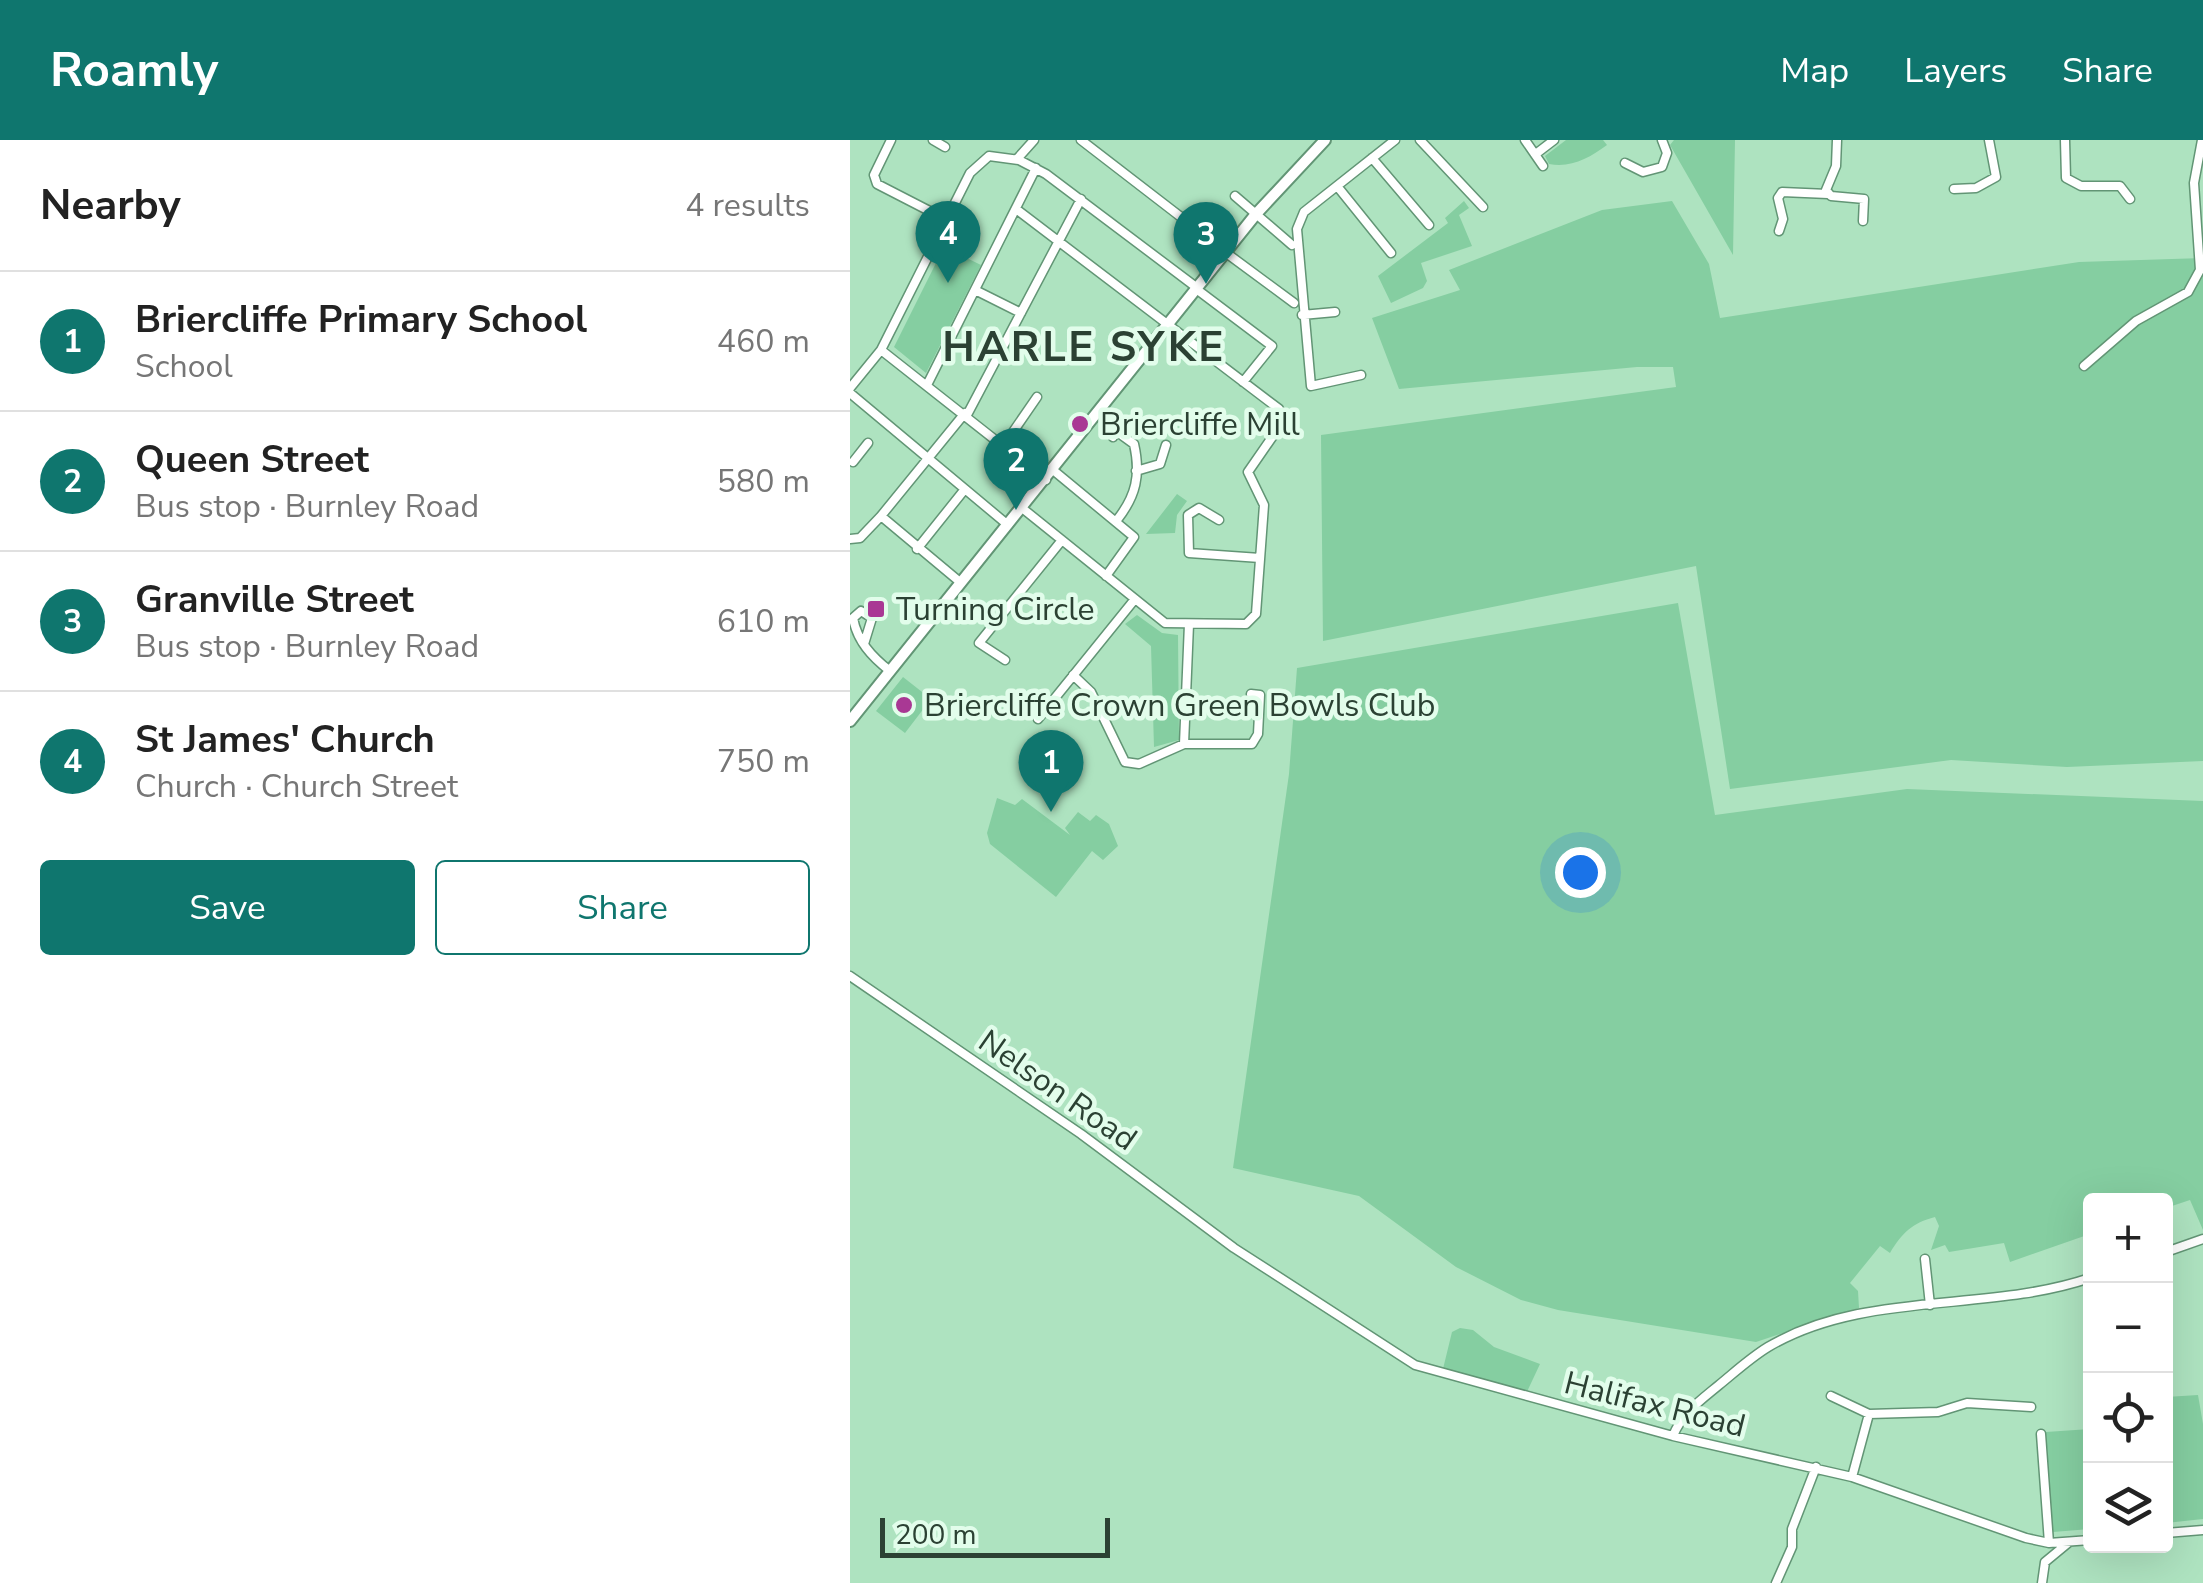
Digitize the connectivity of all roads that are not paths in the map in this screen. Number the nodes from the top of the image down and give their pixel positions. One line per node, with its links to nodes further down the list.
1 (891, 140): 35 (street)
2 (933, 140): 15 (street)
3 (1034, 140): 18 (street)
4 (1081, 140): 41 (street)
5 (1325, 140): 34 (street)
6 (1394, 140): 17 (street)
7 (1420, 140): 32 (street)
8 (1525, 140): 16 (street)
9 (1554, 140): 16 (street)
10 (1662, 140): 19 (street)
11 (1837, 140): 28 (street)
12 (1989, 140): 23 (street)
13 (2066, 140): 22 (street)
14 (2202, 140): 51 (street)
15 (945, 148)
16 (1537, 154): 20 (street)
17 (1372, 158): 26 (street); 37 (street)
18 (1017, 159): 21 (street); 35 (street)
19 (1625, 162)
20 (1543, 166)
21 (1036, 168): 30 (street); 33 (street)
22 (2063, 173): 24 (street); 31 (street)
23 (1996, 176): 25 (street); 27 (street)
24 (2052, 177)
25 (2006, 181)
26 (1337, 186): 42 (street); 48 (street)
27 (1954, 189)
28 (1828, 194): 36 (street); 38 (street)
29 (1235, 196): 34 (street)
30 (1081, 199): 39 (street); 43 (street)
31 (2130, 199)
32 (1483, 206)
33 (1016, 208): 39 (street); 44 (street)
34 (1256, 214): 40 (street); 41 (street)
35 (946, 220): 50 (street)
36 (1863, 221)
37 (1429, 226)
38 (1779, 231)
39 (1059, 241): 47 (street); 49 (street)
40 (1292, 245)
41 (1225, 251): 43 (street); 45 (street)
42 (1391, 253)
43 (1196, 288): 49 (street); 53 (street)
44 (975, 290): 47 (street); 54 (street)
45 (1294, 303)
46 (1335, 312): 48 (street)
47 (1021, 313): 57 (street)
48 (1302, 315): 52 (street)
49 (1168, 324): 53 (street); 65 (street)
50 (882, 350): 54 (street); 55 (street)
51 (2084, 366)
52 (1360, 376)
53 (1244, 382): 75 (street)
54 (928, 383): 57 (street)
55 (850, 391): 62 (street)
56 (1037, 397): 60 (street)
57 (966, 414): 60 (street); 62 (street)
58 (1116, 432): 64 (street)
59 (868, 443): 63 (street)
60 (1004, 445): 65 (street)
61 (1168, 448): 64 (street)
62 (928, 458): 66 (street); 68 (street)
63 (853, 462)
64 (1136, 471): 69 (street)
65 (1049, 475): 67 (street); 69 (street)
66 (966, 490): 71 (street); 74 (street)
67 (1022, 508): 71 (street); 73 (street)
68 (882, 518): 72 (street); 74 (street)
69 (1117, 520): 76 (street)
70 (1220, 520): 75 (street)
71 (1008, 525): 77 (street)
72 (850, 539)
73 (1062, 540): 76 (street); 81 (street)
74 (917, 548): 77 (street)
75 (1260, 558): 79 (street)
76 (1106, 576): 78 (street)
77 (960, 582): 82 (street)
78 (1135, 599): 79 (street); 83 (street)
79 (1189, 624): 87 (street)
80 (864, 644): 82 (street)
81 (1005, 660)
82 (890, 671): 86 (street)
83 (1073, 676): 85 (street); 87 (street)
84 (1259, 695): 87 (street)
85 (1038, 720)
86 (850, 722)
87 (1184, 744)
88 (850, 976): 90 (street, Nelson Road)
89 (2203, 1238): 91 (street)
90 (1234, 1248): 99 (street, Halifax Road)
91 (2173, 1249)
92 (1925, 1259): 94 (street)
93 (2083, 1280): 94 (street)
94 (1930, 1305): 99 (street)
95 (1831, 1396): 97 (street)
96 (2031, 1407): 97 (street)
97 (1869, 1414): 101 (street)
98 (2041, 1434): 106 (street)
99 (1673, 1436): 100 (street, Halifax Road)
100 (1816, 1468): 101 (street, Halifax Road); 107 (street)
101 (1852, 1477): 106 (street, Halifax Road)
102 (2203, 1530): 103 (street)
103 (2173, 1532)
104 (2083, 1541): 105 (street, Halifax Road)
105 (2069, 1542): 106 (street, Halifax Road); 108 (street)
106 (2049, 1543)
107 (1776, 1583)
108 (2042, 1583)

